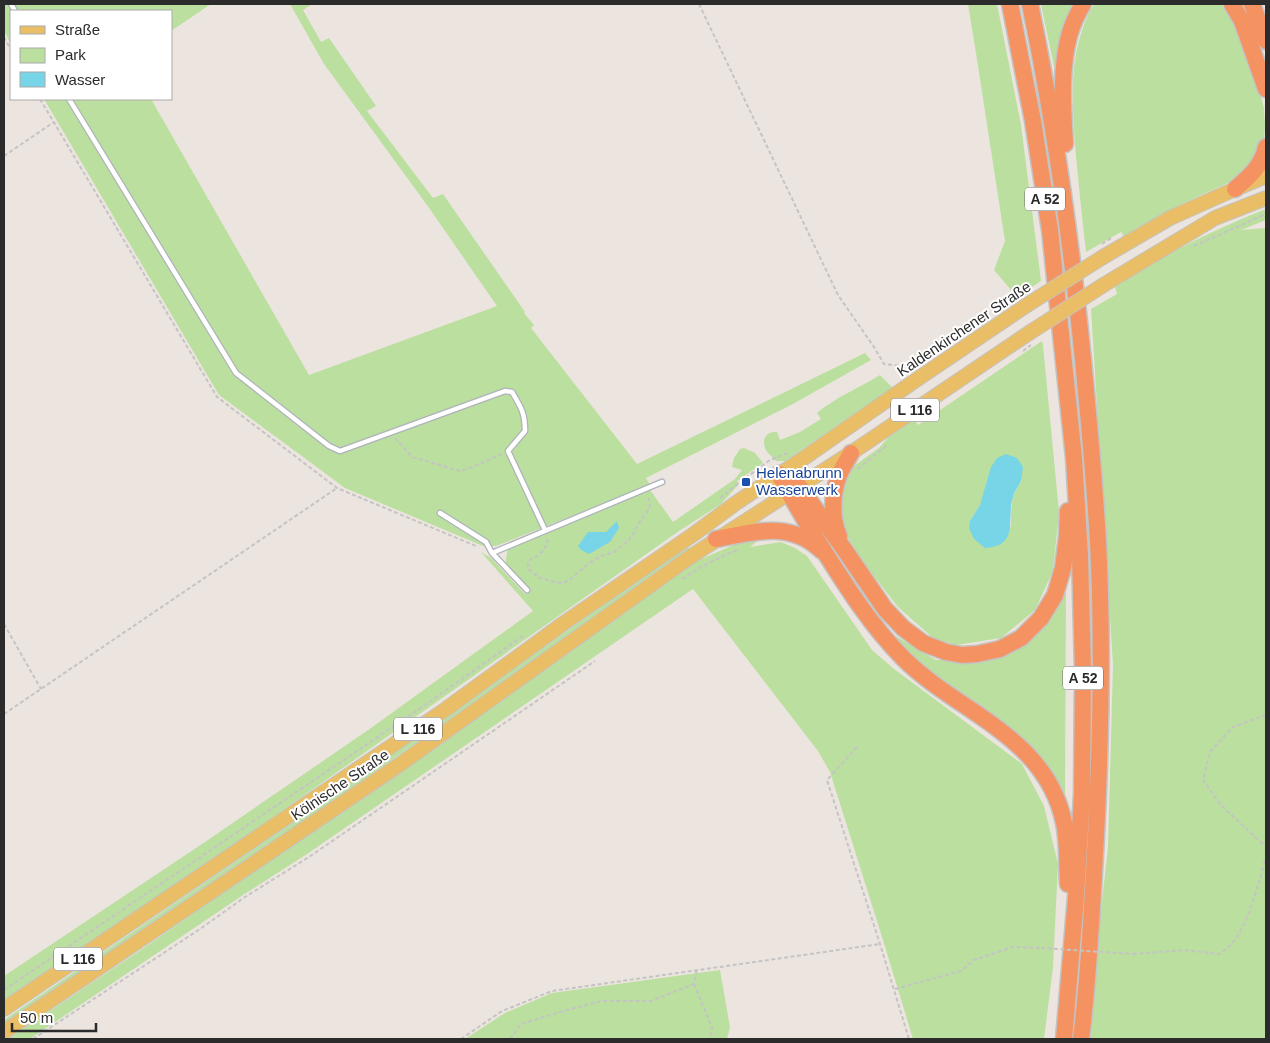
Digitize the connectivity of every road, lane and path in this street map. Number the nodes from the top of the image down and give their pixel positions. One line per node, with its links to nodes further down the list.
1 (699, 4): 22 (path)
2 (1010, 4): 23 (highway, A 52)
3 (1030, 4): 21 (highway, A 52)
4 (1083, 4): 21 (highway)
5 (1232, 4): 10 (highway)
6 (1252, 4): 8 (highway)
7 (4, 37): 9 (path)
8 (1266, 41)
9 (10, 48)
10 (1266, 89)
11 (41, 100): 13 (path)
12 (70, 100): 24 (lane)
13 (54, 122): 15 (path); 31 (path)
14 (1266, 147): 17 (highway)
15 (4, 156)
16 (1266, 176): 17 (main road, Kaldenkirchener Straße / L 116)
17 (1235, 189): 28 (main road, Kaldenkirchener Straße / L 116, bridge)
18 (1266, 198): 27 (main road, L 116, bridge)
19 (1266, 214): 20 (path)
20 (1189, 249)
21 (1072, 251): 68 (highway, A 52)
22 (915, 368)
23 (1068, 395): 40 (highway); 55 (highway, A 52)
24 (390, 432): 26 (path); 26 (lane)
25 (892, 440): 29 (path)
26 (508, 451): 36 (lane)
27 (851, 453): 33 (main road, L 116); 40 (highway)
28 (775, 467): 33 (highway); 34 (path); 38 (main road, Kaldenkirchener Straße / L 116)
29 (856, 471)
30 (662, 482): 32 (lane)
31 (337, 488): 41 (path); 48 (path)
32 (647, 489): 36 (lane); 36 (path)
33 (794, 490): 37 (main road, L 116); 40 (highway); 42 (highway)
34 (717, 500)
35 (440, 513): 41 (lane)
36 (545, 530): 41 (lane)
37 (716, 539): 42 (highway); 61 (main road, Kölnische Straße / L 116)
38 (680, 543): 60 (main road, Kölnische Straße / L 116)
39 (742, 548): 43 (path)
40 (844, 549)
41 (492, 553): 44 (lane)
42 (828, 558): 55 (highway)
43 (678, 582)
44 (527, 590)
45 (4, 624): 48 (path)
46 (530, 631): 59 (path)
47 (594, 661): 62 (path)
48 (41, 689): 49 (path)
49 (4, 714)
50 (1266, 715): 52 (path)
51 (857, 747): 54 (path)
52 (1266, 848)
53 (1266, 856): 58 (path, bridge)
54 (880, 944): 56 (path); 58 (path)
55 (1071, 960): 67 (highway, A 52)
56 (697, 969): 57 (path); 63 (path)
57 (694, 984): 64 (path); 65 (path)
58 (894, 989): 66 (path)
59 (4, 990)
60 (4, 1008)
61 (4, 1032)
62 (34, 1039)
63 (461, 1039)
64 (510, 1039)
65 (709, 1039)
66 (909, 1039)
67 (1064, 1039)
68 (1081, 1039)

